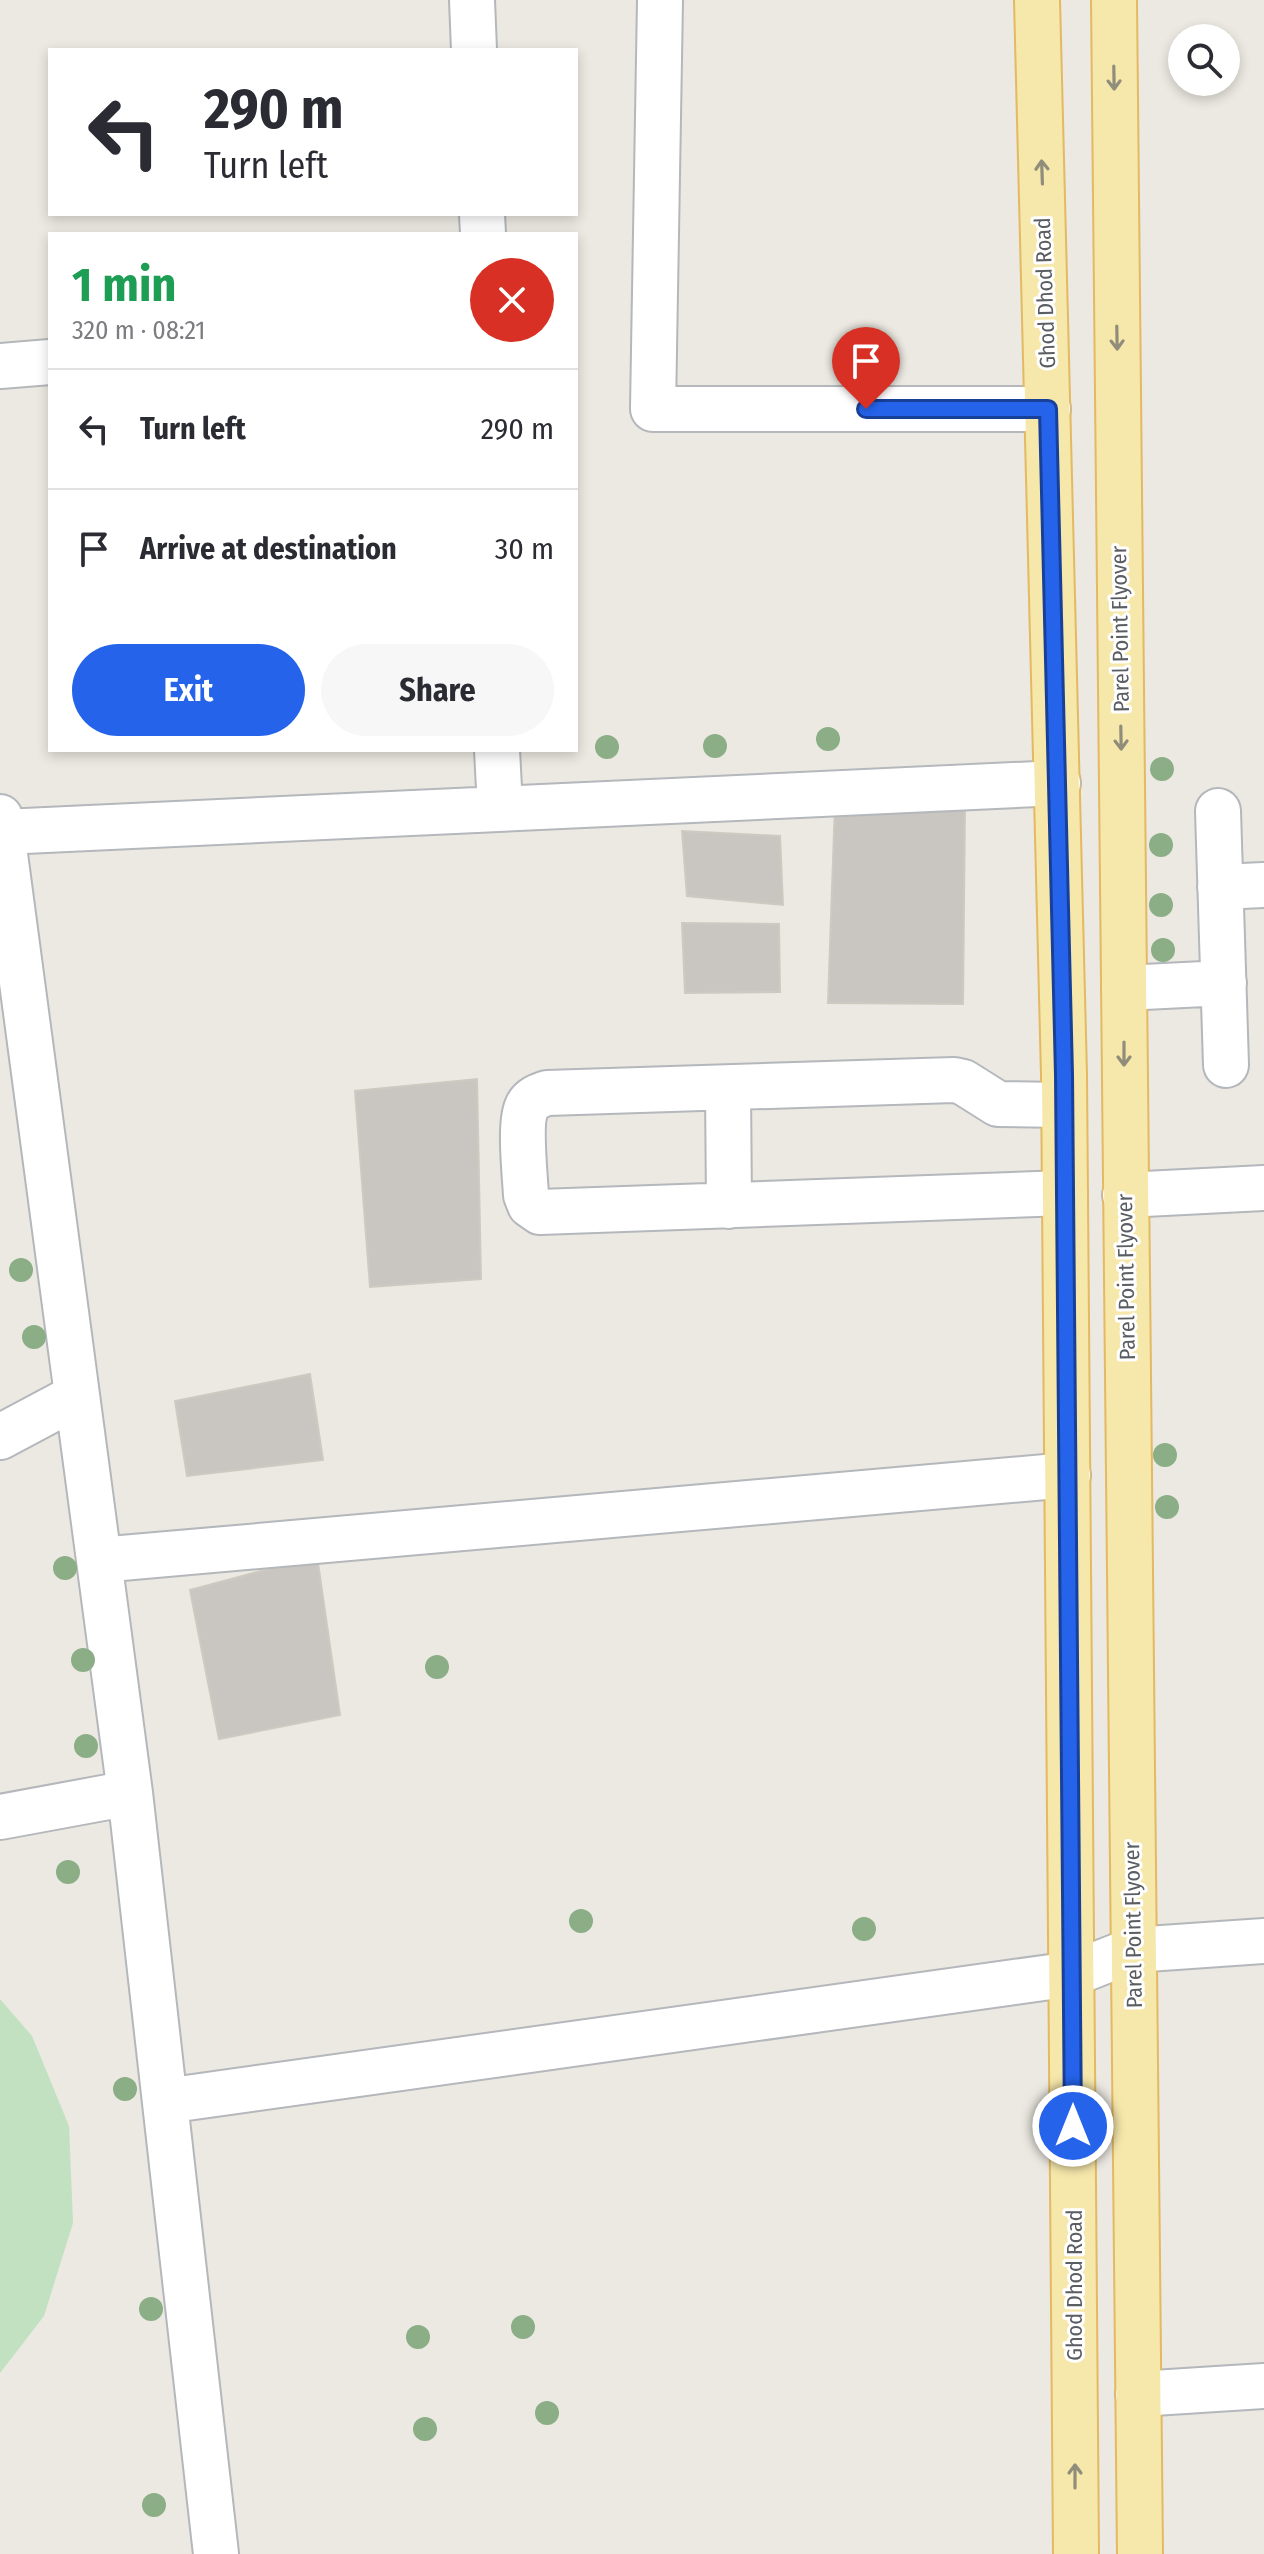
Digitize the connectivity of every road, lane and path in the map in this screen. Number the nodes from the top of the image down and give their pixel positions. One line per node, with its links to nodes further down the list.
1 (472, 0): 5 (street)
2 (660, 0): 8 (street)
3 (1037, 0): 8 (main road, Ghod Dhod Road, one-way to 3)
4 (1114, 0): 17 (main road, Parel Point Flyover, one-way to 17)
5 (474, 48)
6 (48, 362): 7 (street)
7 (0, 366)
8 (1048, 409): 10 (main road, Ghod Dhod Road)
9 (497, 752): 11 (street)
10 (1058, 783): 11 (street); 20 (main road, Ghod Dhod Road)
11 (500, 808): 13 (street)
12 (1218, 811): 15 (street)
13 (2, 824): 25 (street)
14 (1264, 885): 15 (street)
15 (1220, 887): 16 (street)
16 (1224, 983): 17 (street); 18 (street)
17 (1124, 988): 23 (main road, Parel Point Flyover, one-way to 23)
18 (1226, 1065)
19 (728, 1088): 20 (street); 24 (street); 24 (street)
20 (1064, 1105): 22 (main road, Ghod Dhod Road)
21 (1264, 1188): 23 (street)
22 (1065, 1193): 24 (street); 27 (main road, Ghod Dhod Road)
23 (1125, 1195): 32 (main road, Parel Point Flyover)
24 (729, 1206)
25 (77, 1396): 26 (street); 28 (street)
26 (0, 1437)
27 (1068, 1475): 28 (street); 33 (main road, Ghod Dhod Road)
28 (99, 1560): 29 (street)
29 (130, 1793): 30 (street); 34 (street)
30 (0, 1817)
31 (1264, 1941): 32 (street)
32 (1133, 1950): 33 (street); 36 (main road, Parel Point Flyover)
33 (1072, 1974): 34 (street); 38 (main road, Ghod Dhod Road, one-way to 33)
34 (165, 2101): 37 (street)
35 (1264, 2386): 36 (street)
36 (1138, 2394): 39 (main road, Parel Point Flyover)
37 (216, 2554)
38 (1076, 2554)
39 (1140, 2554)

